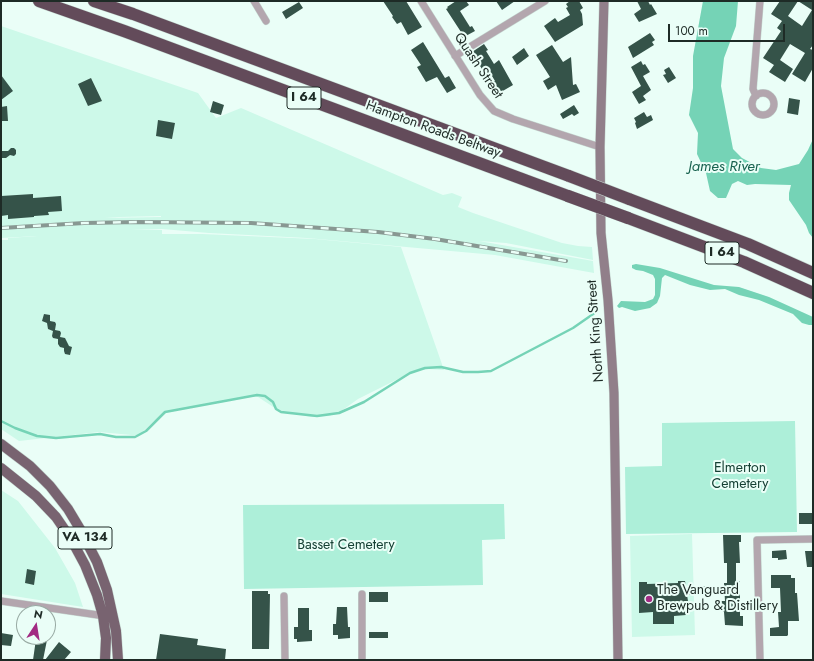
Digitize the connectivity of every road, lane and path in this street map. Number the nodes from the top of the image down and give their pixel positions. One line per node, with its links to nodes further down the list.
1 (39, 1): 13 (highway, Hampton Roads Beltway / I 64, bridge)
2 (94, 1): 12 (highway, Hampton Roads Beltway / I 64, bridge)
3 (254, 1): 8 (street)
4 (421, 1): 9 (street, Quash Street)
5 (545, 1): 9 (street)
6 (604, 1): 11 (main road, North King Street)
7 (760, 1): 10 (street)
8 (266, 21)
9 (455, 56): 11 (street, Quash Street)
10 (756, 96)
11 (600, 146): 26 (main road, North King Street)
12 (813, 273)
13 (813, 293)
14 (1, 444): 21 (main road, VA 134)
15 (1, 468): 20 (main road, VA 134)
16 (813, 539): 27 (street)
17 (362, 594): 25 (street)
18 (284, 596): 24 (street)
19 (1, 601): 20 (street)
20 (103, 616): 21 (street); 22 (main road, VA 134)
21 (113, 617): 23 (main road, VA 134)
22 (105, 660)
23 (118, 660)
24 (285, 660)
25 (362, 660)
26 (618, 660)
27 (760, 660)

